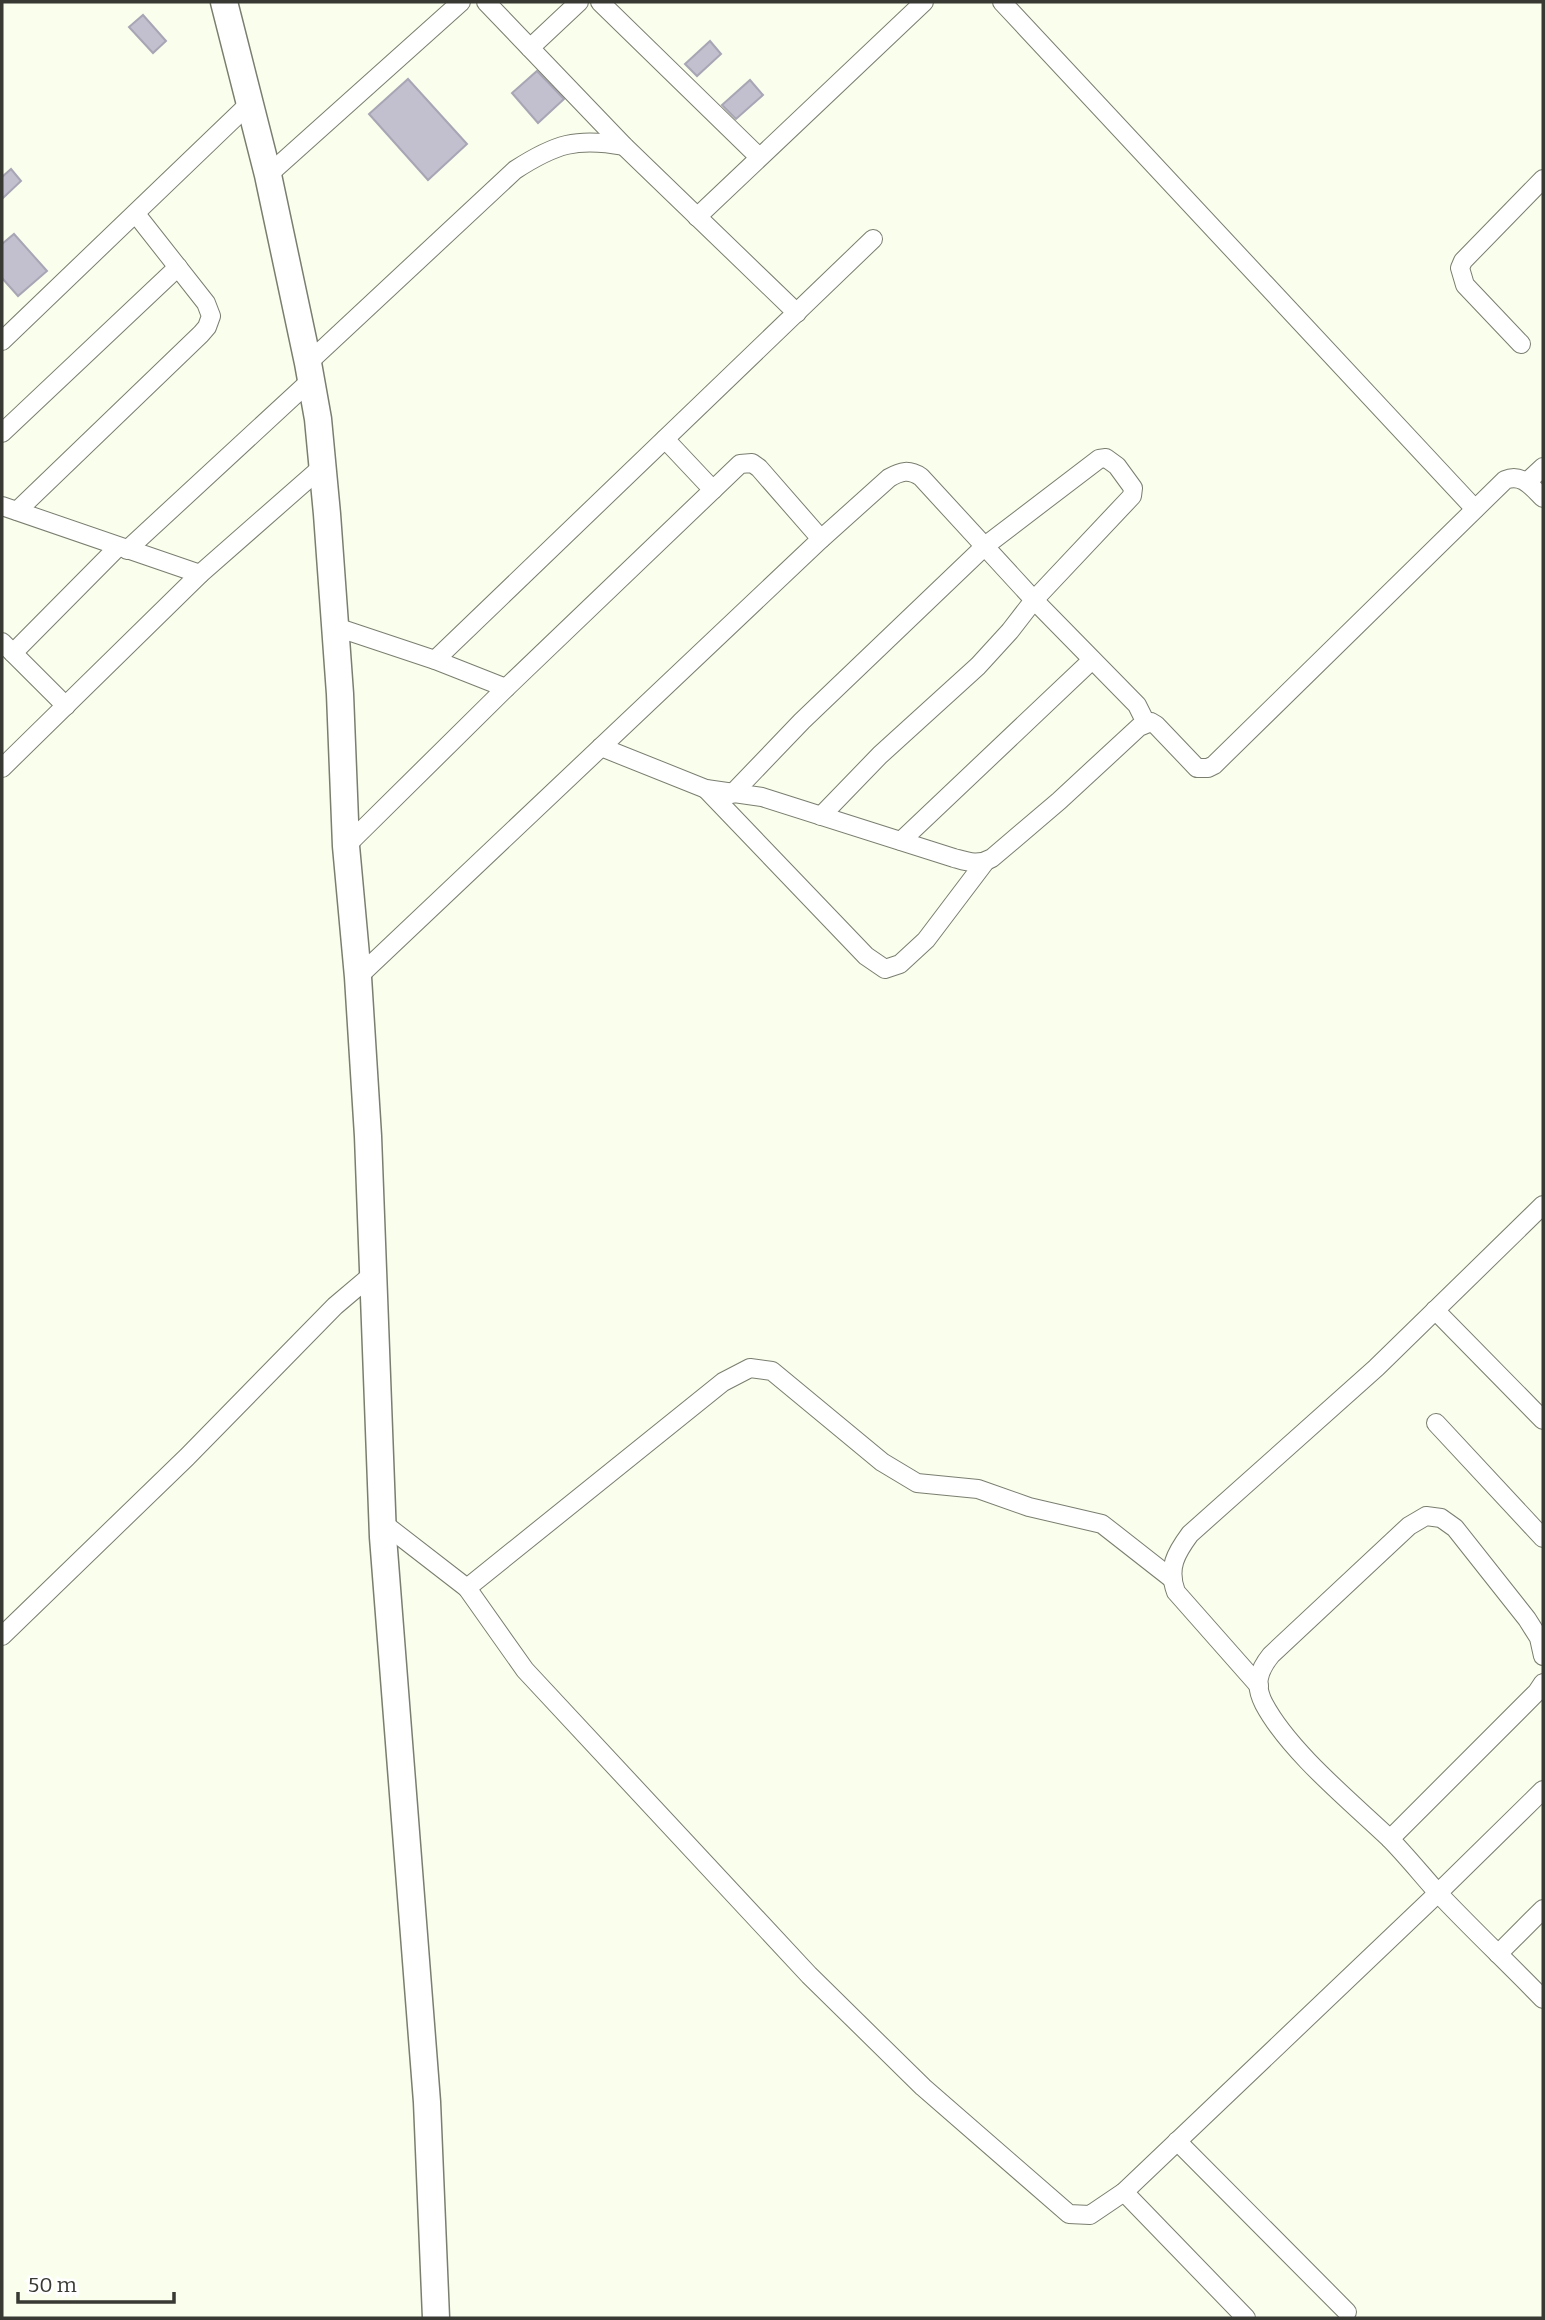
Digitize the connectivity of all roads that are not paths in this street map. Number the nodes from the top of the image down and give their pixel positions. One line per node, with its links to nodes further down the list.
1 (224, 2): 9 (street)
2 (461, 2): 12 (street)
3 (486, 2): 8 (street)
4 (579, 2): 8 (street)
5 (600, 2): 11 (street)
6 (924, 2): 11 (street)
7 (1002, 2): 30 (street)
8 (530, 48): 10 (street)
9 (250, 103): 12 (street); 14 (street)
10 (624, 146): 15 (street); 21 (street)
11 (759, 157): 15 (street)
12 (268, 175): 21 (street)
13 (1543, 179): 20 (street)
14 (136, 215): 17 (street); 19 (street)
15 (697, 217): 18 (street)
16 (873, 239): 18 (street)
17 (177, 267): 22 (street); 29 (street)
18 (797, 313): 23 (street)
19 (2, 341)
20 (1521, 344)
21 (310, 371): 24 (street); 33 (street)
22 (2, 433)
23 (665, 439): 27 (street); 38 (street)
24 (323, 466): 34 (street); 36 (street)
25 (1543, 467): 26 (street)
26 (1527, 482): 28 (street); 30 (street)
27 (713, 490): 31 (street); 40 (street)
28 (1543, 498)
29 (9, 509): 33 (street)
30 (1475, 509): 42 (street)
31 (821, 539): 32 (street); 43 (street)
32 (985, 546): 35 (street); 35 (street); 46 (street)
33 (122, 549): 34 (street); 37 (street)
34 (200, 574): 41 (street)
35 (1034, 600): 39 (street); 47 (street)
36 (336, 627): 38 (street); 49 (street)
37 (8, 648): 41 (street)
38 (435, 660): 40 (street)
39 (1092, 660): 42 (street); 48 (street)
40 (506, 688): 49 (street)
41 (66, 706): 44 (street)
42 (1146, 723): 50 (street)
43 (601, 747): 45 (street); 51 (street)
44 (2, 768)
45 (706, 789): 46 (street); 50 (street)
46 (732, 794): 47 (street)
47 (821, 816): 48 (street)
48 (901, 841): 50 (street)
49 (346, 846): 51 (street)
50 (985, 862)
51 (358, 977): 53 (street)
52 (1543, 1205): 54 (street)
53 (374, 1273): 57 (street); 61 (street)
54 (1435, 1310): 55 (street); 59 (street)
55 (1543, 1420)
56 (1436, 1423): 58 (street)
57 (383, 1523): 60 (street); 75 (street)
58 (1543, 1538)
59 (1171, 1578): 60 (street); 65 (street)
60 (467, 1588): 73 (street)
61 (2, 1636)
62 (1541, 1636): 63 (street); 65 (street)
63 (1543, 1657)
64 (1543, 1683): 67 (street)
65 (1259, 1686): 67 (street)
66 (1543, 1790): 68 (street)
67 (1390, 1839): 68 (street)
68 (1438, 1893): 70 (street); 72 (street)
69 (1543, 1909): 70 (street)
70 (1498, 1954): 71 (street)
71 (1543, 1999)
72 (1177, 2141): 73 (street); 74 (street)
73 (1124, 2192): 76 (street)
74 (1347, 2312)
75 (436, 2318)
76 (1246, 2318)

